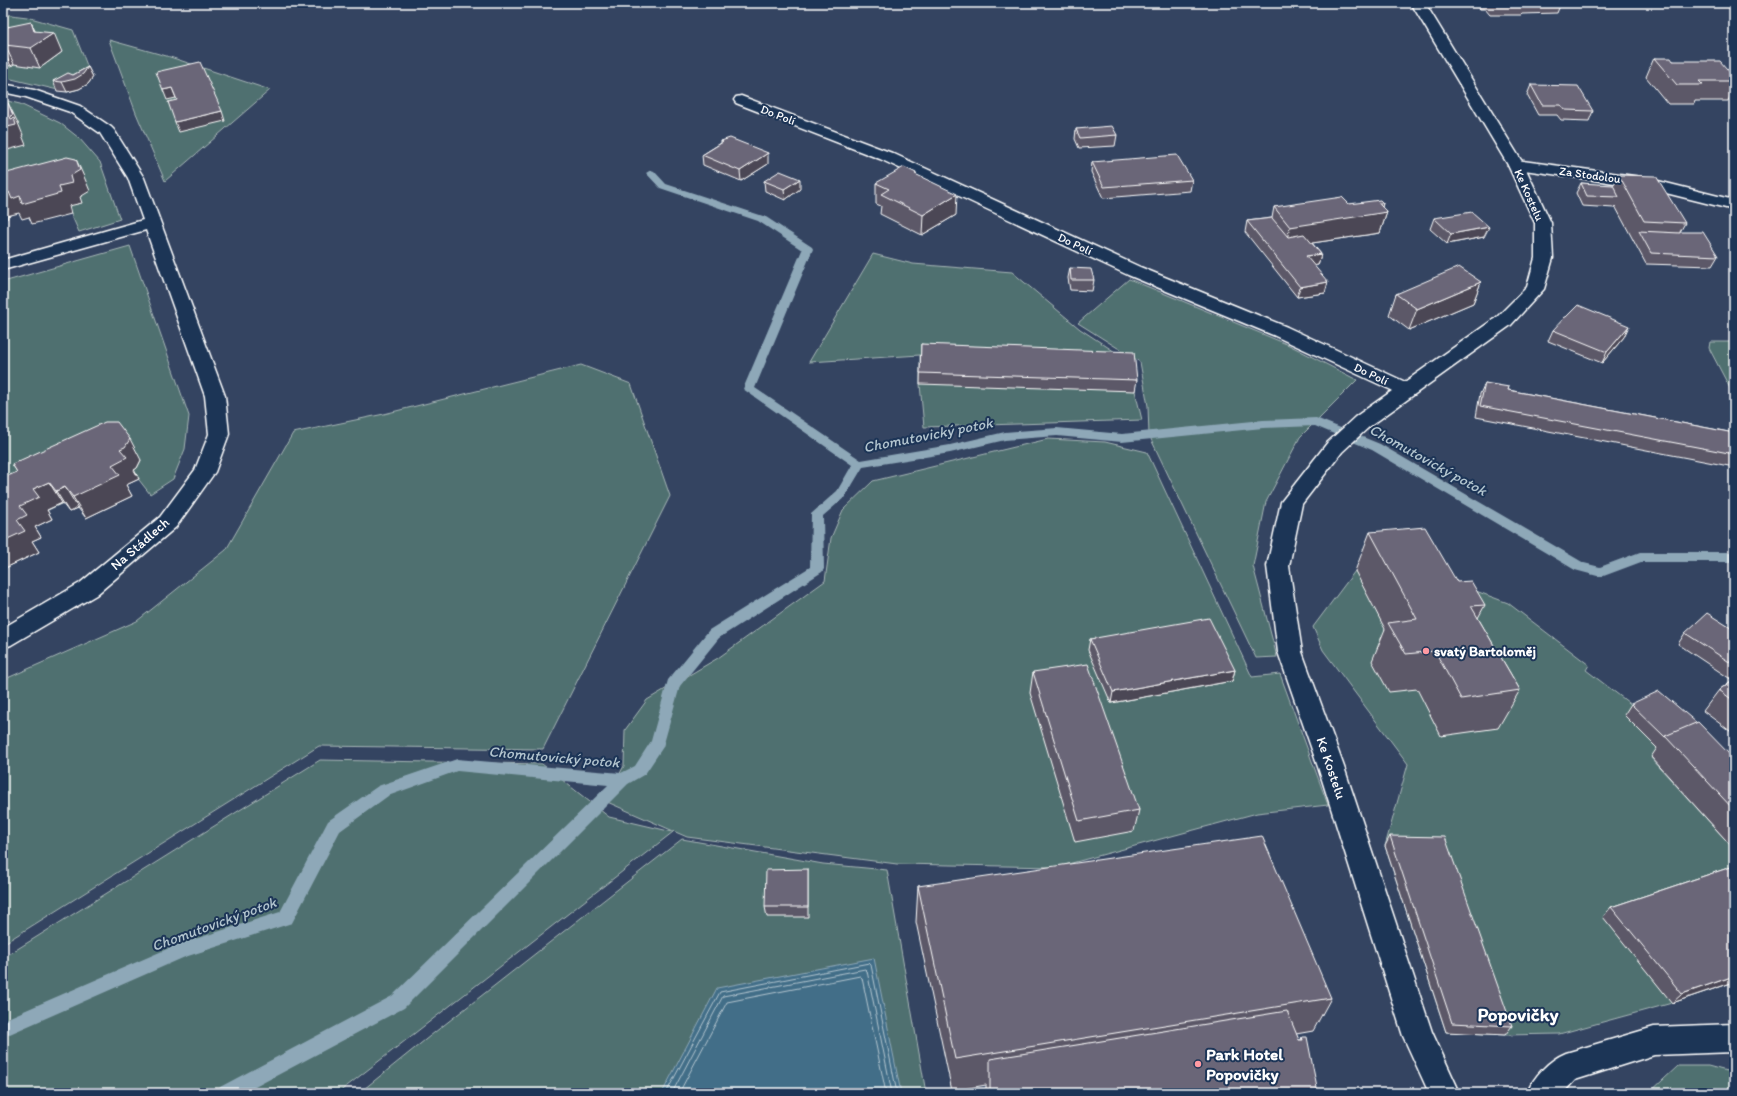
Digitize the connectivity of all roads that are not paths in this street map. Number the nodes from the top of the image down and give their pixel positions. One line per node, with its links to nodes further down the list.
1 (1418, 3): 4 (street, Ke Kostelu)
2 (3, 88): 6 (street, Na Stádlech)
3 (741, 100): 8 (street, Do Polí)
4 (1516, 166): 5 (street, Za Stodolou); 8 (street, Ke Kostelu)
5 (1734, 205)
6 (152, 223): 7 (street); 9 (street, Na Stádlech)
7 (3, 265)
8 (1407, 390): 11 (street, Ke Kostelu)
9 (3, 639)
10 (1734, 1038): 12 (street)
11 (1445, 1093)
12 (1542, 1093)

